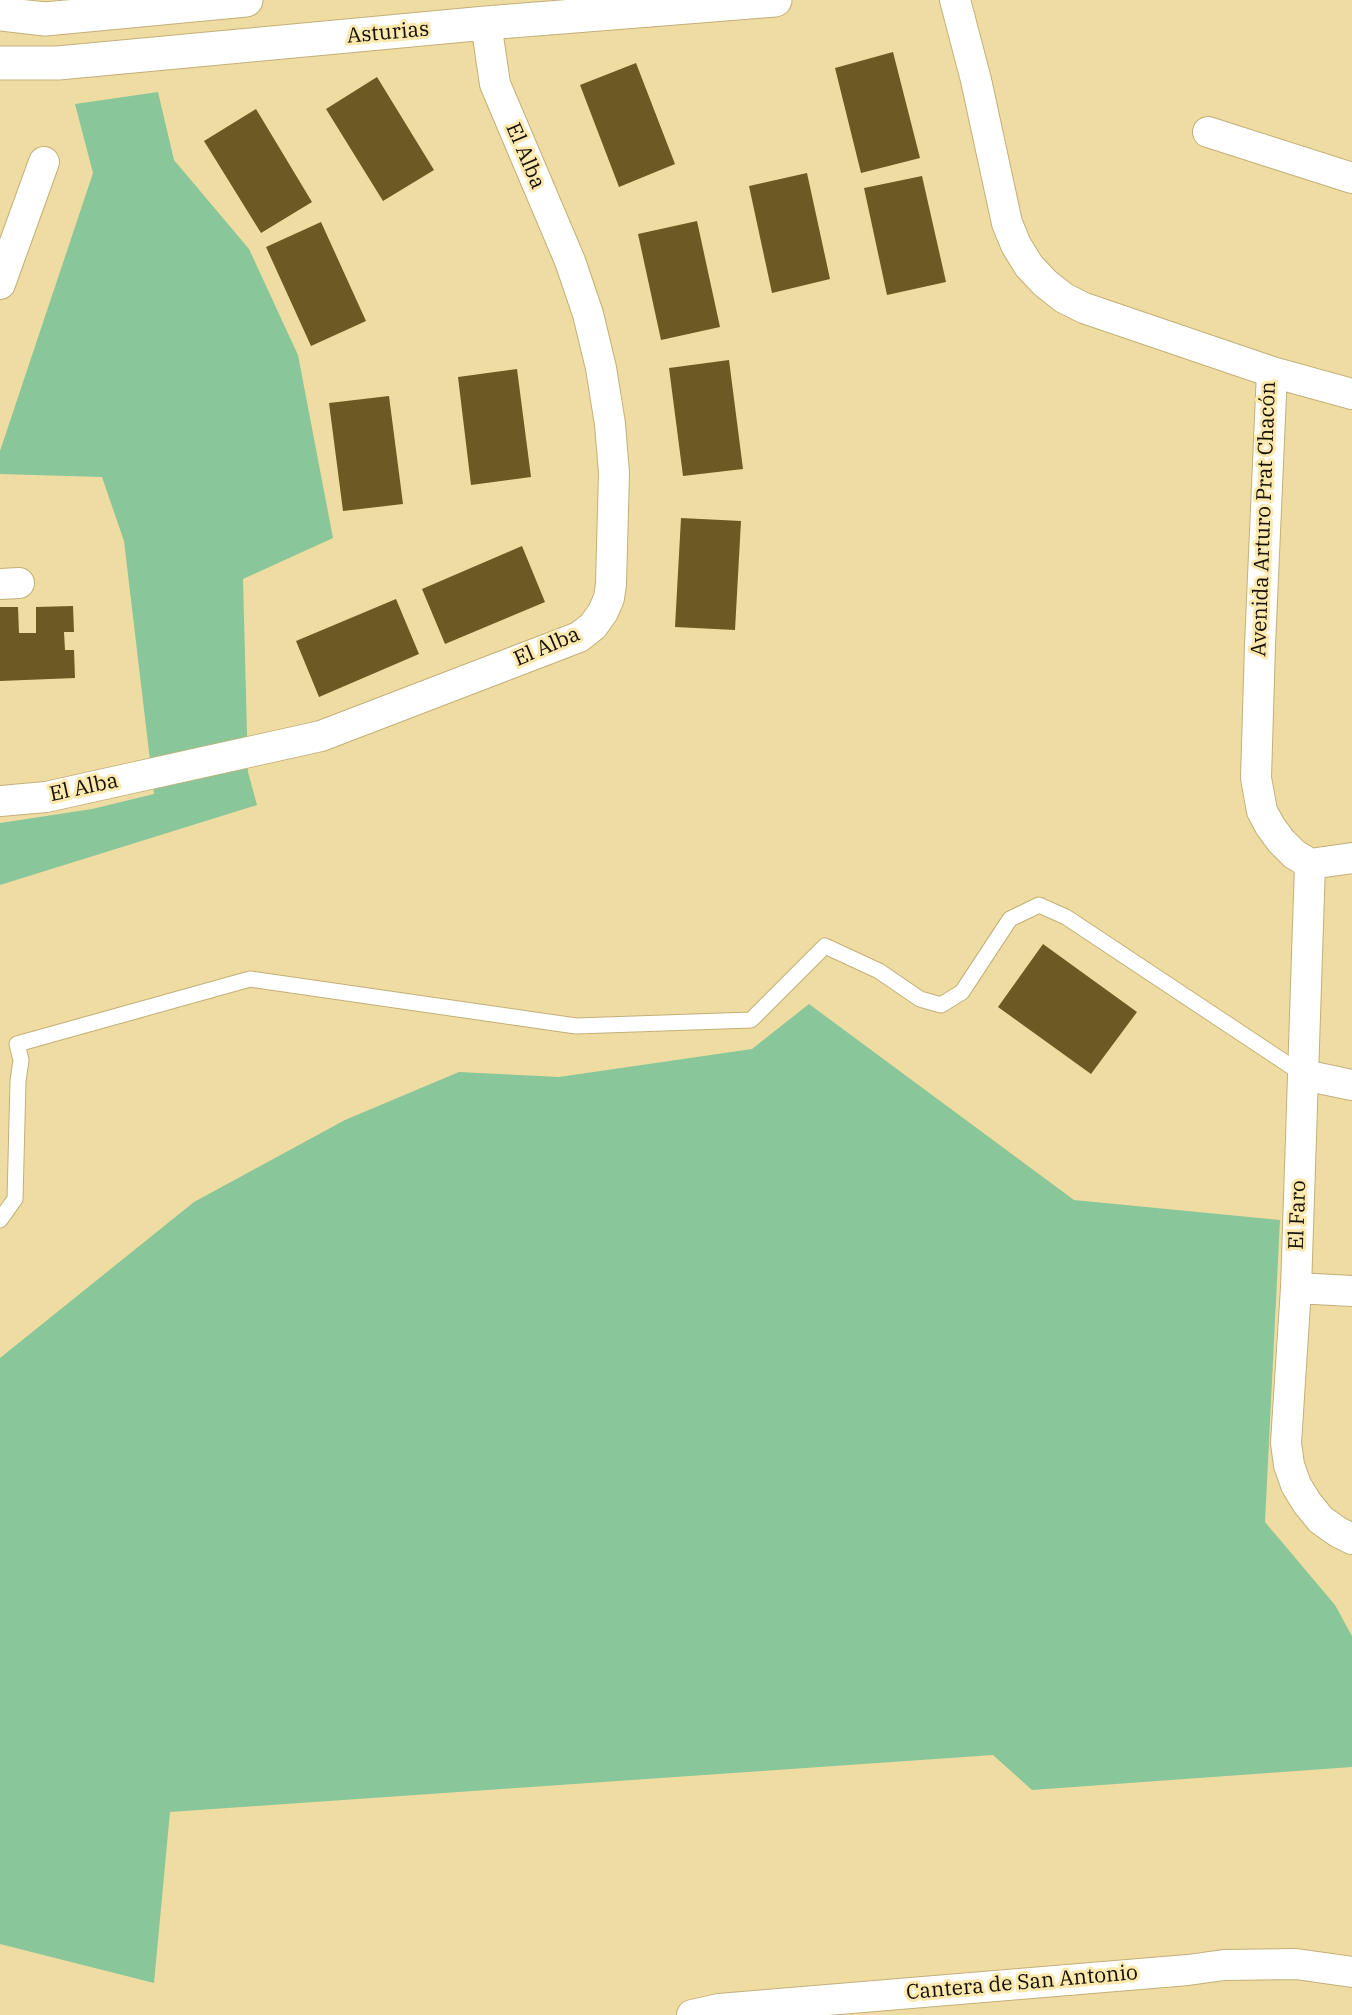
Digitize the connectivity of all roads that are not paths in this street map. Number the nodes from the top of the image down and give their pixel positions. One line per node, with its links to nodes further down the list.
1 (246, 0): 4 (street)
2 (775, 0): 5 (street, Asturias)
3 (955, 0): 11 (street, Avenida Arturo Prat Chacón)
4 (0, 14)
5 (486, 23): 6 (street, Asturias); 13 (street, El Alba)
6 (0, 63)
7 (1208, 132): 9 (street)
8 (44, 162): 10 (street)
9 (1352, 178)
10 (0, 284)
11 (1272, 372): 12 (street); 15 (street, Avenida Arturo Prat Chacón)
12 (1352, 394)
13 (0, 801)
14 (1352, 858): 15 (street)
15 (1310, 864): 16 (street, El Faro)
16 (1304, 1075): 17 (street); 18 (lane); 19 (street, El Faro)
17 (1352, 1084)
18 (0, 1221)
19 (1296, 1288): 20 (street); 21 (street, El Faro)
20 (1352, 1291)
21 (1352, 1539)
22 (1352, 1972): 23 (street, Cantera de San Antonio)
23 (692, 2015)

